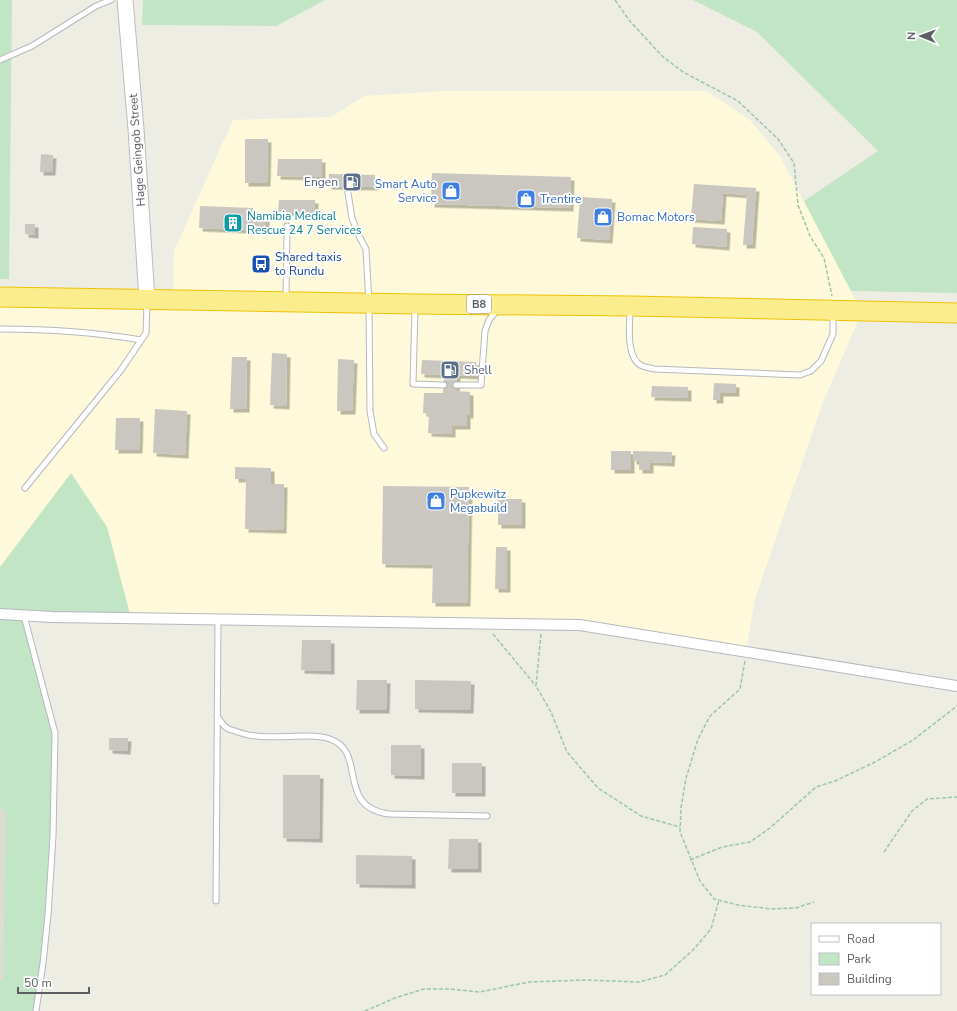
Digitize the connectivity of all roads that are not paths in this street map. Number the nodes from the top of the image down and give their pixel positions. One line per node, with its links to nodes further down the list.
1 (111, 0): 3 (lane)
2 (125, 0): 7 (street, Hage Geingob Street)
3 (0, 60)
4 (348, 193): 9 (lane)
5 (287, 226): 8 (lane)
6 (0, 297): 7 (highway, B8)
7 (147, 300): 8 (highway, B8); 16 (lane)
8 (286, 302): 9 (highway, B8)
9 (369, 304): 10 (highway, B8); 19 (lane)
10 (415, 304): 11 (highway, B8); 17 (lane)
11 (501, 304): 12 (highway, B8); 18 (lane)
12 (630, 306): 13 (highway, B8); 13 (lane)
13 (833, 311): 14 (highway, B8)
14 (957, 313)
15 (0, 329): 16 (lane)
16 (141, 340): 20 (lane)
17 (444, 385)
18 (456, 385)
19 (384, 448)
20 (25, 488)
21 (0, 614): 22 (street)
22 (24, 616): 23 (street); 28 (lane)
23 (218, 620): 24 (street); 25 (lane)
24 (957, 686)
25 (217, 716): 26 (lane); 27 (lane)
26 (487, 816)
27 (216, 901)
28 (36, 1011)

